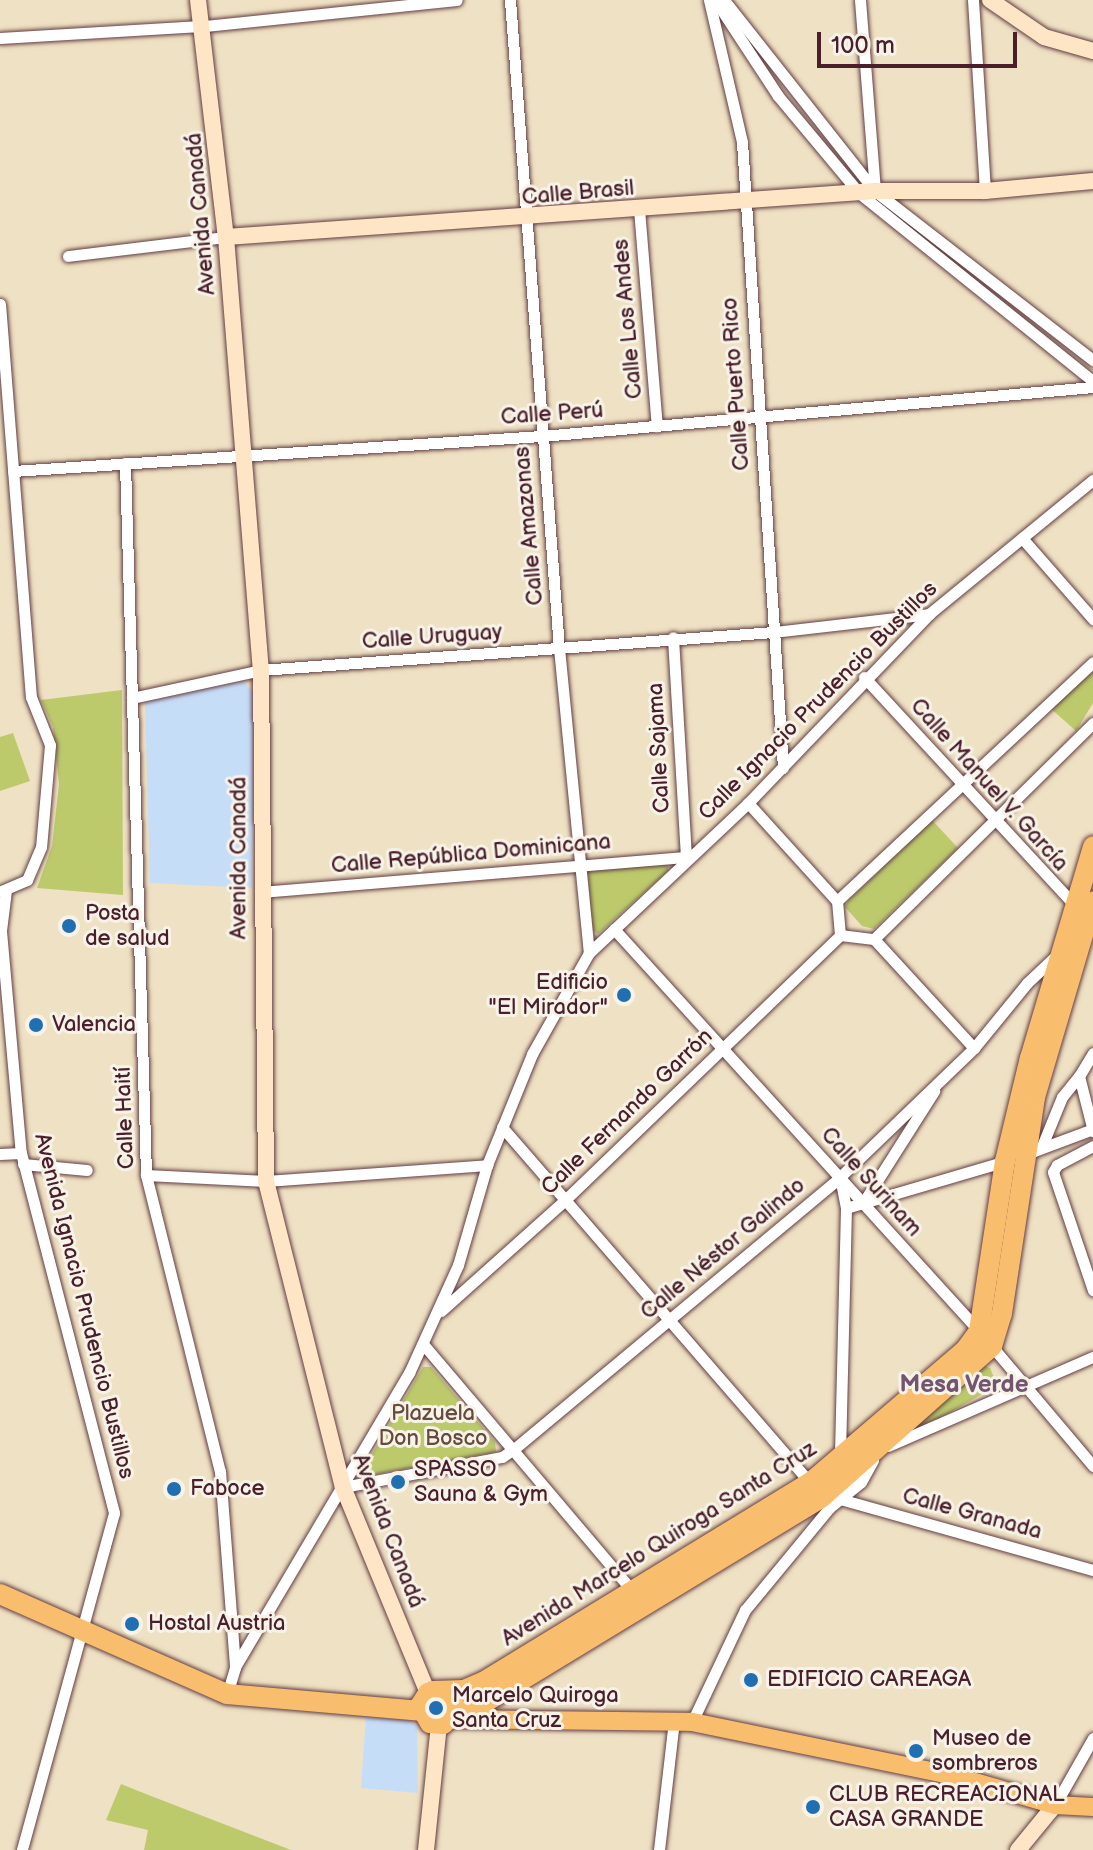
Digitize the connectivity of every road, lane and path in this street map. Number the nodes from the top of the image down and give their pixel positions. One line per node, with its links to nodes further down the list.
1 (198, 0): 9 (main road, Avenida Canadá)
2 (457, 0): 9 (street)
3 (510, 0): 17 (street, Calle Amazonas)
4 (712, 0): 14 (street); 15 (street, Calle Puerto Rico)
5 (724, 0): 14 (street)
6 (860, 0): 14 (street)
7 (973, 0): 13 (street)
8 (990, 0): 11 (main road)
9 (205, 26): 10 (street); 18 (main road, Avenida Canadá)
10 (0, 38)
11 (1093, 51)
12 (1093, 181): 13 (main road, Calle Brasil)
13 (985, 191): 14 (main road, Calle Brasil)
14 (867, 192): 15 (main road, Calle Brasil); 21 (street); 22 (street)
15 (743, 204): 16 (main road, Calle Brasil); 24 (street, Calle Puerto Rico)
16 (639, 209): 17 (main road, Calle Brasil); 25 (street, Calle Los Andes)
17 (525, 219): 18 (main road, Calle Brasil); 26 (street, Calle Amazonas)
18 (226, 237): 19 (street, Calle Brasil); 27 (main road, Avenida Canadá)
19 (68, 256)
20 (0, 304): 29 (street)
21 (1093, 360)
22 (1093, 381)
23 (1093, 387): 24 (street, Calle Perú)
24 (759, 417): 25 (street, Calle Perú); 34 (street, Calle Puerto Rico)
25 (657, 426): 26 (street, Calle Perú)
26 (542, 436): 27 (street, Calle Perú); 36 (street, Calle Amazonas)
27 (244, 456): 28 (street, Calle Perú); 38 (main road, Avenida Canadá)
28 (125, 463): 29 (street, Calle Perú); 40 (street, Calle Haití)
29 (13, 471): 50 (street)
30 (1093, 480): 31 (street, Calle Ignacio Prudencio Bustillos)
31 (1022, 538): 32 (street, Calle Ignacio Prudencio Bustillos); 33 (street)
32 (929, 614): 34 (street, Calle Uruguay); 39 (street, Calle Ignacio Prudencio Bustillos)
33 (1093, 619)
34 (774, 632): 35 (street, Calle Uruguay); 42 (street, Calle Puerto Rico)
35 (673, 637): 36 (street, Calle Uruguay); 47 (street, Calle Sajama)
36 (559, 648): 38 (street, Calle Uruguay); 48 (street, Calle Amazonas)
37 (1093, 662): 43 (street)
38 (261, 670): 40 (street, Calle Uruguay); 51 (main road, Avenida Canadá)
39 (864, 677): 42 (street, Calle Ignacio Prudencio Bustillos); 43 (street, Calle Manuel V. García)
40 (132, 698): 73 (street, Calle Haití)
41 (1093, 723): 45 (street)
42 (783, 768): 44 (street, Calle Ignacio Prudencio Bustillos)
43 (959, 785): 45 (street, Calle Manuel V. García); 52 (street)
44 (748, 803): 47 (street, Calle Ignacio Prudencio Bustillos); 52 (street)
45 (994, 822): 53 (street, Calle Manuel V. García); 57 (street)
46 (1093, 846): 53 (highway)
47 (686, 857): 48 (street, Calle República Dominicana); 54 (street, Calle Ignacio Prudencio Bustillos)
48 (580, 863): 51 (street, Calle República Dominicana); 58 (street, Calle Amazonas)
49 (0, 877): 50 (street)
50 (3, 890): 55 (street, Avenida Ignacio Prudencio Bustillos)
51 (260, 892): 75 (main road, Avenida Canadá)
52 (837, 901): 56 (street)
53 (1086, 906): 59 (highway)
54 (614, 929): 58 (street, Calle Ignacio Prudencio Bustillos); 60 (street, Calle Surinam)
55 (1, 930): 70 (street, Avenida Ignacio Prudencio Bustillos)
56 (840, 935): 57 (street); 60 (street, Calle Fernando Garrón)
57 (874, 939): 61 (street)
58 (589, 953): 65 (street, Calle Ignacio Prudencio Bustillos)
59 (1065, 955): 61 (street, Calle Néstor Galindo); 69 (highway)
60 (725, 1047): 74 (street, Calle Surinam); 76 (street, Calle Fernando Garrón)
61 (974, 1048): 63 (street, Calle Néstor Galindo)
62 (1093, 1053): 64 (street)
63 (945, 1073): 74 (street, Calle Néstor Galindo); 77 (street)
64 (1079, 1076): 66 (street); 69 (street)
65 (502, 1127): 71 (street, Calle Ignacio Prudencio Bustillos); 76 (street)
66 (1093, 1129): 69 (street)
67 (1093, 1146): 79 (street)
68 (0, 1154): 70 (street)
69 (1024, 1154): 77 (street); 82 (highway)
70 (22, 1158): 72 (street); 95 (street, Avenida Ignacio Prudencio Bustillos)
71 (487, 1165): 75 (street); 80 (street, Calle Ignacio Prudencio Bustillos)
72 (87, 1170)
73 (146, 1175): 75 (street); 96 (street, Calle Haití)
74 (840, 1177): 77 (street, Calle Surinam); 78 (street); 81 (street, Calle Néstor Galindo)
75 (266, 1181): 90 (main road, Avenida Canadá)
76 (565, 1200): 80 (street, Calle Fernando Garrón); 81 (street)
77 (863, 1203): 78 (street); 82 (street, Calle Surinam)
78 (846, 1208): 88 (street)
79 (1093, 1290)
80 (438, 1314): 83 (street, Calle Ignacio Prudencio Bustillos)
81 (671, 1320): 86 (street, Calle Néstor Galindo); 91 (street)
82 (985, 1338): 85 (street, Calle Surinam); 87 (highway, Avenida Marcelo Quiroga Santa Cruz); 88 (highway, Avenida Marcelo Quiroga Santa Cruz)
83 (423, 1344): 86 (street); 90 (street, Calle Ignacio Prudencio Bustillos)
84 (1093, 1357): 85 (street)
85 (1024, 1383): 87 (street); 89 (street, Calle Surinam)
86 (514, 1449): 90 (street, Calle Néstor Galindo); 94 (street)
87 (877, 1453): 91 (highway, Avenida Marcelo Quiroga Santa Cruz)
88 (840, 1457): 91 (highway, Avenida Marcelo Quiroga Santa Cruz)
89 (1093, 1466)
90 (343, 1487): 96 (street, Calle Ignacio Prudencio Bustillos); 98 (main road, Avenida Canadá)
91 (824, 1493): 92 (street, Calle Granada); 94 (highway, Avenida Marcelo Quiroga Santa Cruz); 99 (street)
92 (1093, 1570)
93 (0, 1594): 95 (highway)
94 (638, 1598): 98 (highway, Avenida Marcelo Quiroga Santa Cruz); 98 (highway, Avenida Marcelo Quiroga Santa Cruz)
95 (80, 1631): 97 (highway); 103 (street, Avenida Ignacio Prudencio Bustillos)
96 (235, 1667): 97 (street, Calle Ignacio Prudencio Bustillos)
97 (227, 1694): 98 (highway)
98 (448, 1709): 99 (main road); 104 (main road)
99 (683, 1721): 101 (main road); 105 (street)
100 (1093, 1738): 101 (street)
101 (1055, 1805): 102 (main road); 106 (main road)
102 (1093, 1807)
103 (22, 1850)
104 (426, 1850)
105 (659, 1850)
106 (1018, 1850)

